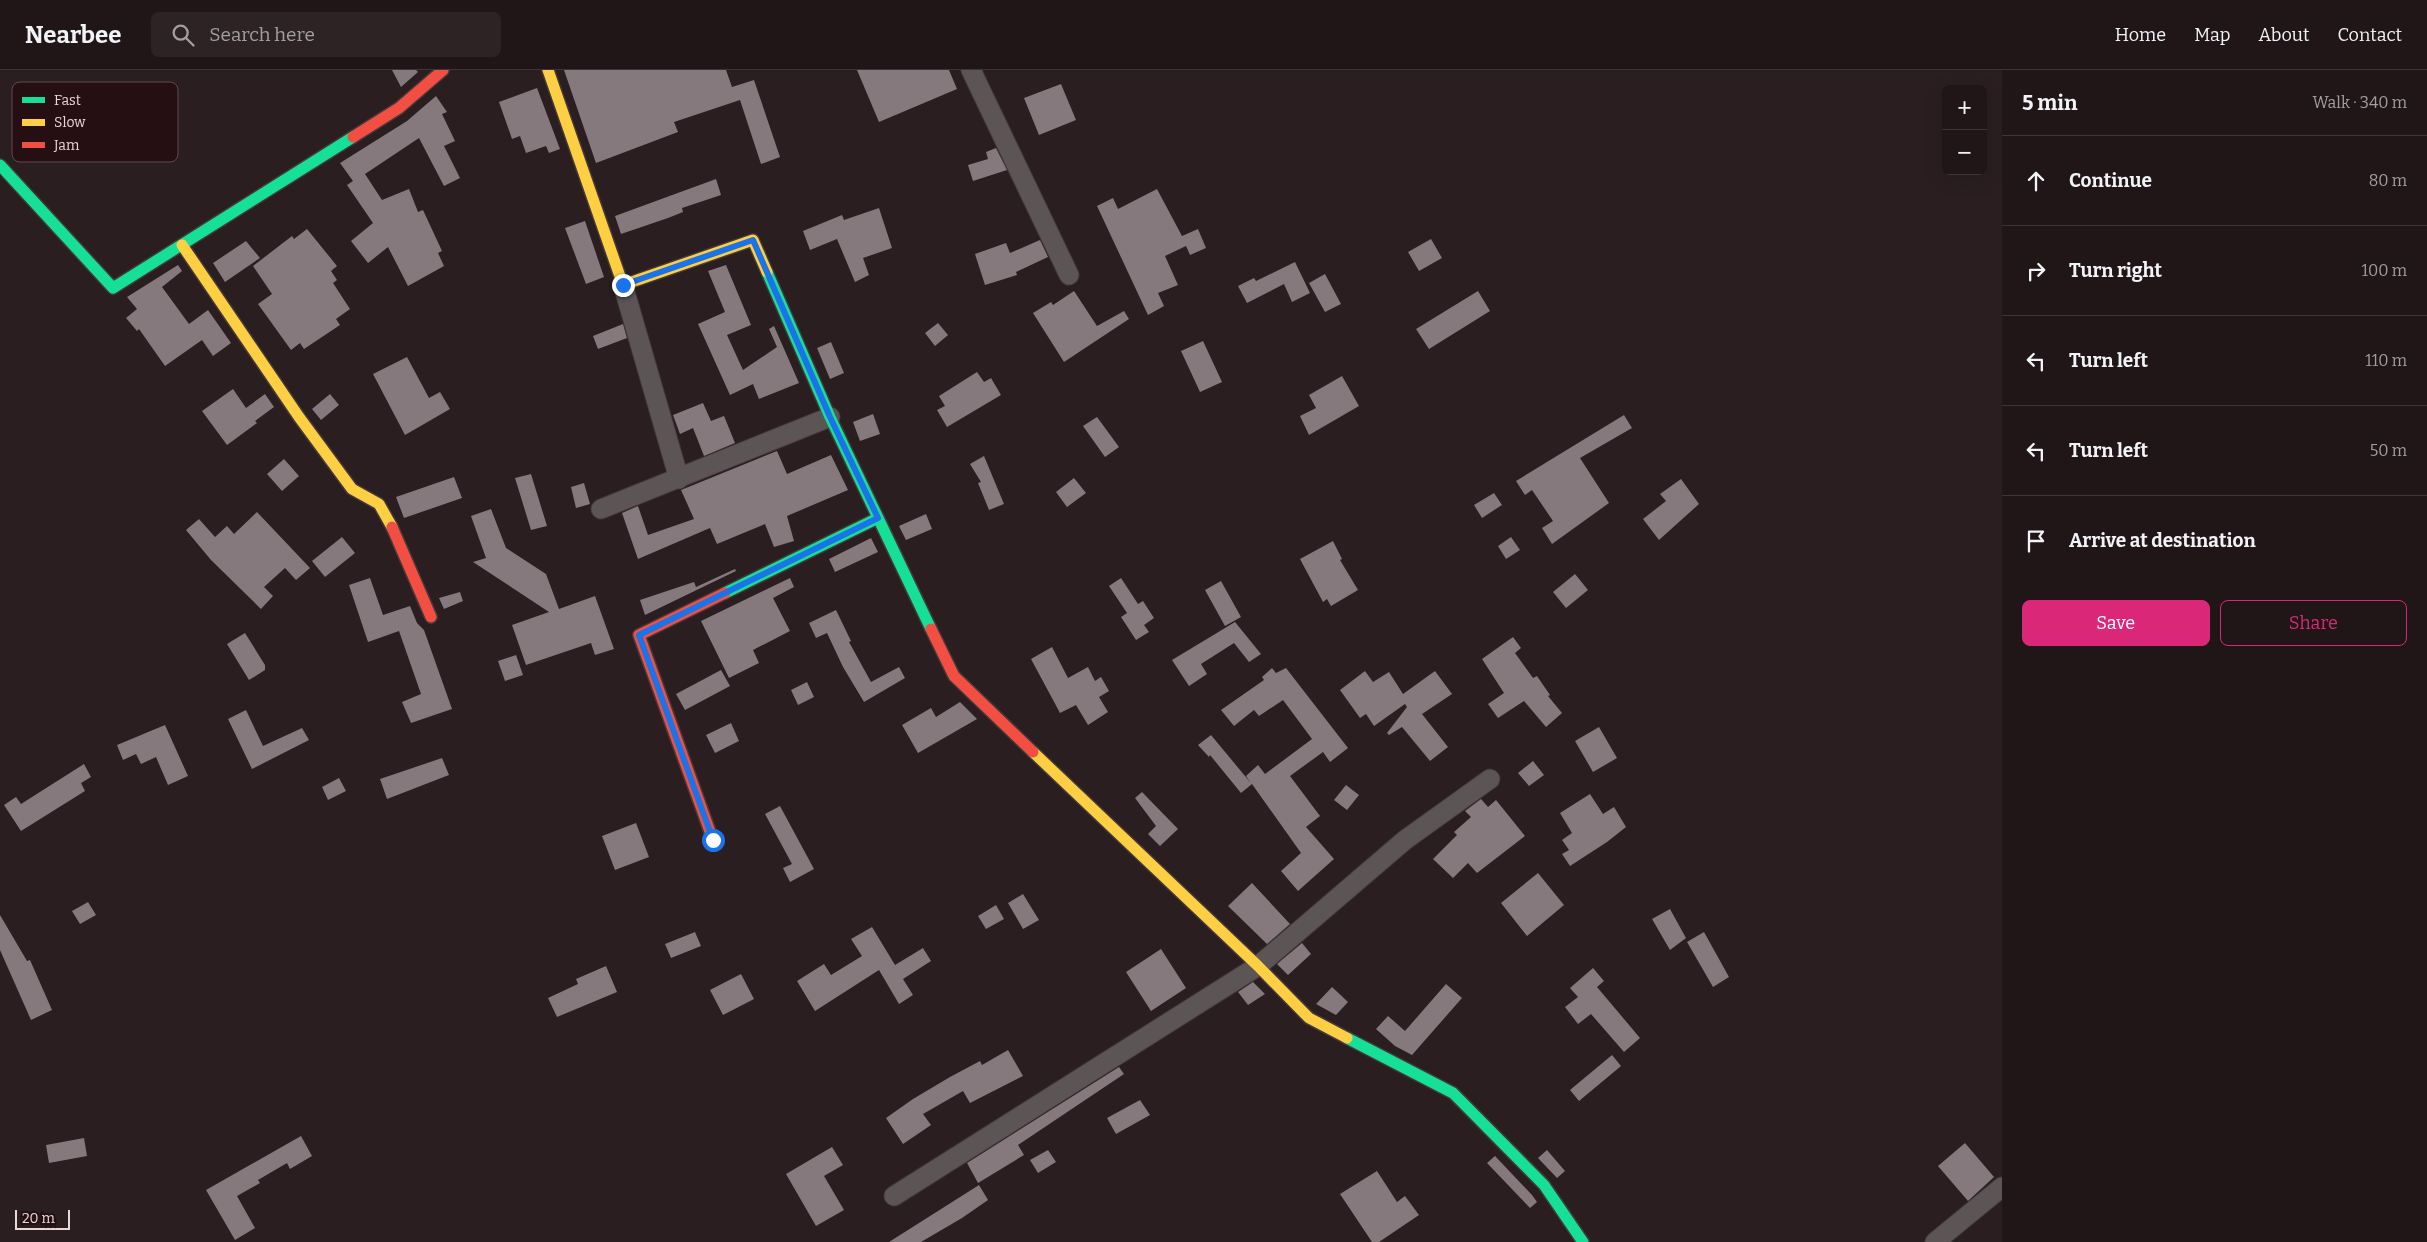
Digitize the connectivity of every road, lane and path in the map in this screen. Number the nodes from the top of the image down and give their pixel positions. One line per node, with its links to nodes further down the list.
1 (443, 70): 5 (street)
2 (548, 70): 7 (street)
3 (971, 70): 6 (street)
4 (0, 165): 5 (street)
5 (182, 246): 12 (street)
6 (1069, 275)
7 (623, 285): 8 (street); 9 (street)
8 (830, 417): 9 (street); 11 (street)
9 (679, 479): 10 (street)
10 (601, 509)
11 (878, 518): 14 (street); 15 (street)
12 (431, 616)
13 (1490, 779): 15 (street)
14 (713, 840)
15 (1258, 966): 17 (street); 18 (street)
16 (2002, 1187): 19 (street)
17 (894, 1196)
18 (1583, 1242)
19 (1935, 1242)

